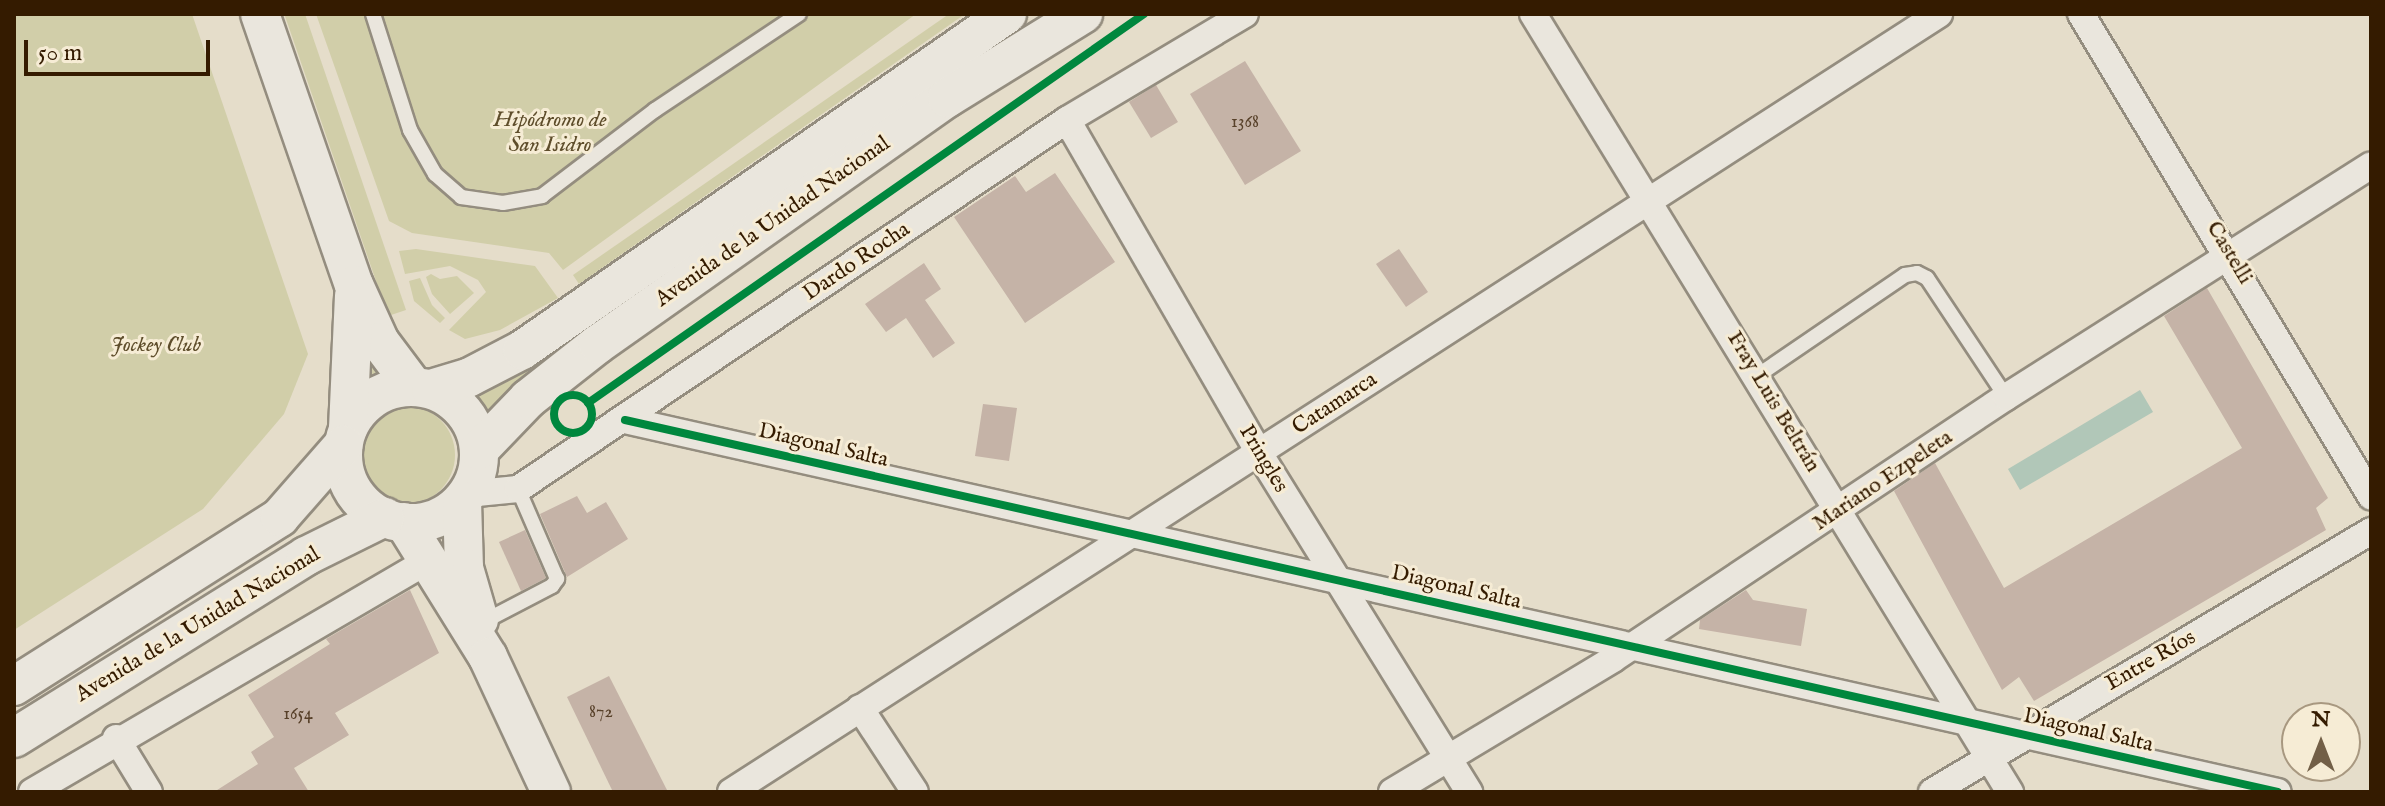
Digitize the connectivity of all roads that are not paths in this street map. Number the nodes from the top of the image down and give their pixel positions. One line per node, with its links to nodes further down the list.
1 (260, 14): 14 (main road)
2 (373, 14): 3 (lane)
3 (799, 14)
4 (1007, 14): 16 (main road, Avenida de la Unidad Nacional)
5 (1083, 14): 20 (main road, Avenida de la Unidad Nacional)
6 (1245, 14): 10 (street, Dardo Rocha)
7 (1533, 14): 12 (street, Fray Luis Beltrán)
8 (1939, 14): 12 (street, Catamarca)
9 (2081, 14): 13 (street, Castelli)
10 (1067, 120): 18 (street, Dardo Rocha); 21 (street, Pringles)
11 (2371, 165): 13 (street, Mariano Ezpeleta)
12 (1649, 202): 15 (street, Fray Luis Beltrán); 21 (street, Catamarca)
13 (2231, 256): 17 (street, Mariano Ezpeleta); 23 (street, Castelli)
14 (354, 285): 16 (main road); 19 (main road)
15 (1757, 376): 17 (lane); 25 (street, Fray Luis Beltrán)
16 (422, 388): 19 (main road); 20 (main road)
17 (2006, 397): 25 (street, Mariano Ezpeleta)
18 (625, 420): 22 (street, Dardo Rocha); 28 (street, Diagonal Salta)
19 (346, 437): 26 (main road); 33 (main road, Avenida de la Unidad Nacional)
20 (479, 450): 24 (main road)
21 (1259, 453): 28 (street, Catamarca); 30 (street, Pringles)
22 (518, 489): 24 (street, Dardo Rocha); 31 (lane)
23 (2371, 496)
24 (464, 497): 26 (main road); 31 (main road)
25 (1839, 511): 32 (street, Mariano Ezpeleta); 35 (street, Fray Luis Beltrán)
26 (395, 519): 29 (main road); 37 (main road, Avenida de la Unidad Nacional)
27 (2371, 531): 36 (street, Entre Ríos)
28 (1134, 534): 30 (street, Diagonal Salta); 34 (street, Catamarca)
29 (426, 562): 31 (main road); 38 (street)
30 (1337, 580): 32 (street, Diagonal Salta); 39 (street, Pringles)
31 (484, 640): 43 (main road)
32 (1633, 646): 35 (street, Diagonal Salta); 39 (street, Mariano Ezpeleta)
33 (14, 686)
34 (860, 708): 44 (street, Catamarca); 45 (street)
35 (1969, 722): 36 (street, Diagonal Salta); 40 (street, Fray Luis Beltrán)
36 (2026, 735): 40 (street, Entre Ríos); 50 (street, Diagonal Salta)
37 (14, 738)
38 (116, 738): 41 (street); 42 (street)
39 (1449, 756): 46 (street, Mariano Ezpeleta); 47 (street, Pringles)
40 (1991, 757): 48 (street, Entre Ríos); 49 (street, Fray Luis Beltrán)
41 (32, 792)
42 (149, 792)
43 (551, 792)
44 (731, 792)
45 (915, 792)
46 (1392, 792)
47 (1469, 792)
48 (1932, 792)
49 (2010, 792)
50 (2278, 792)

